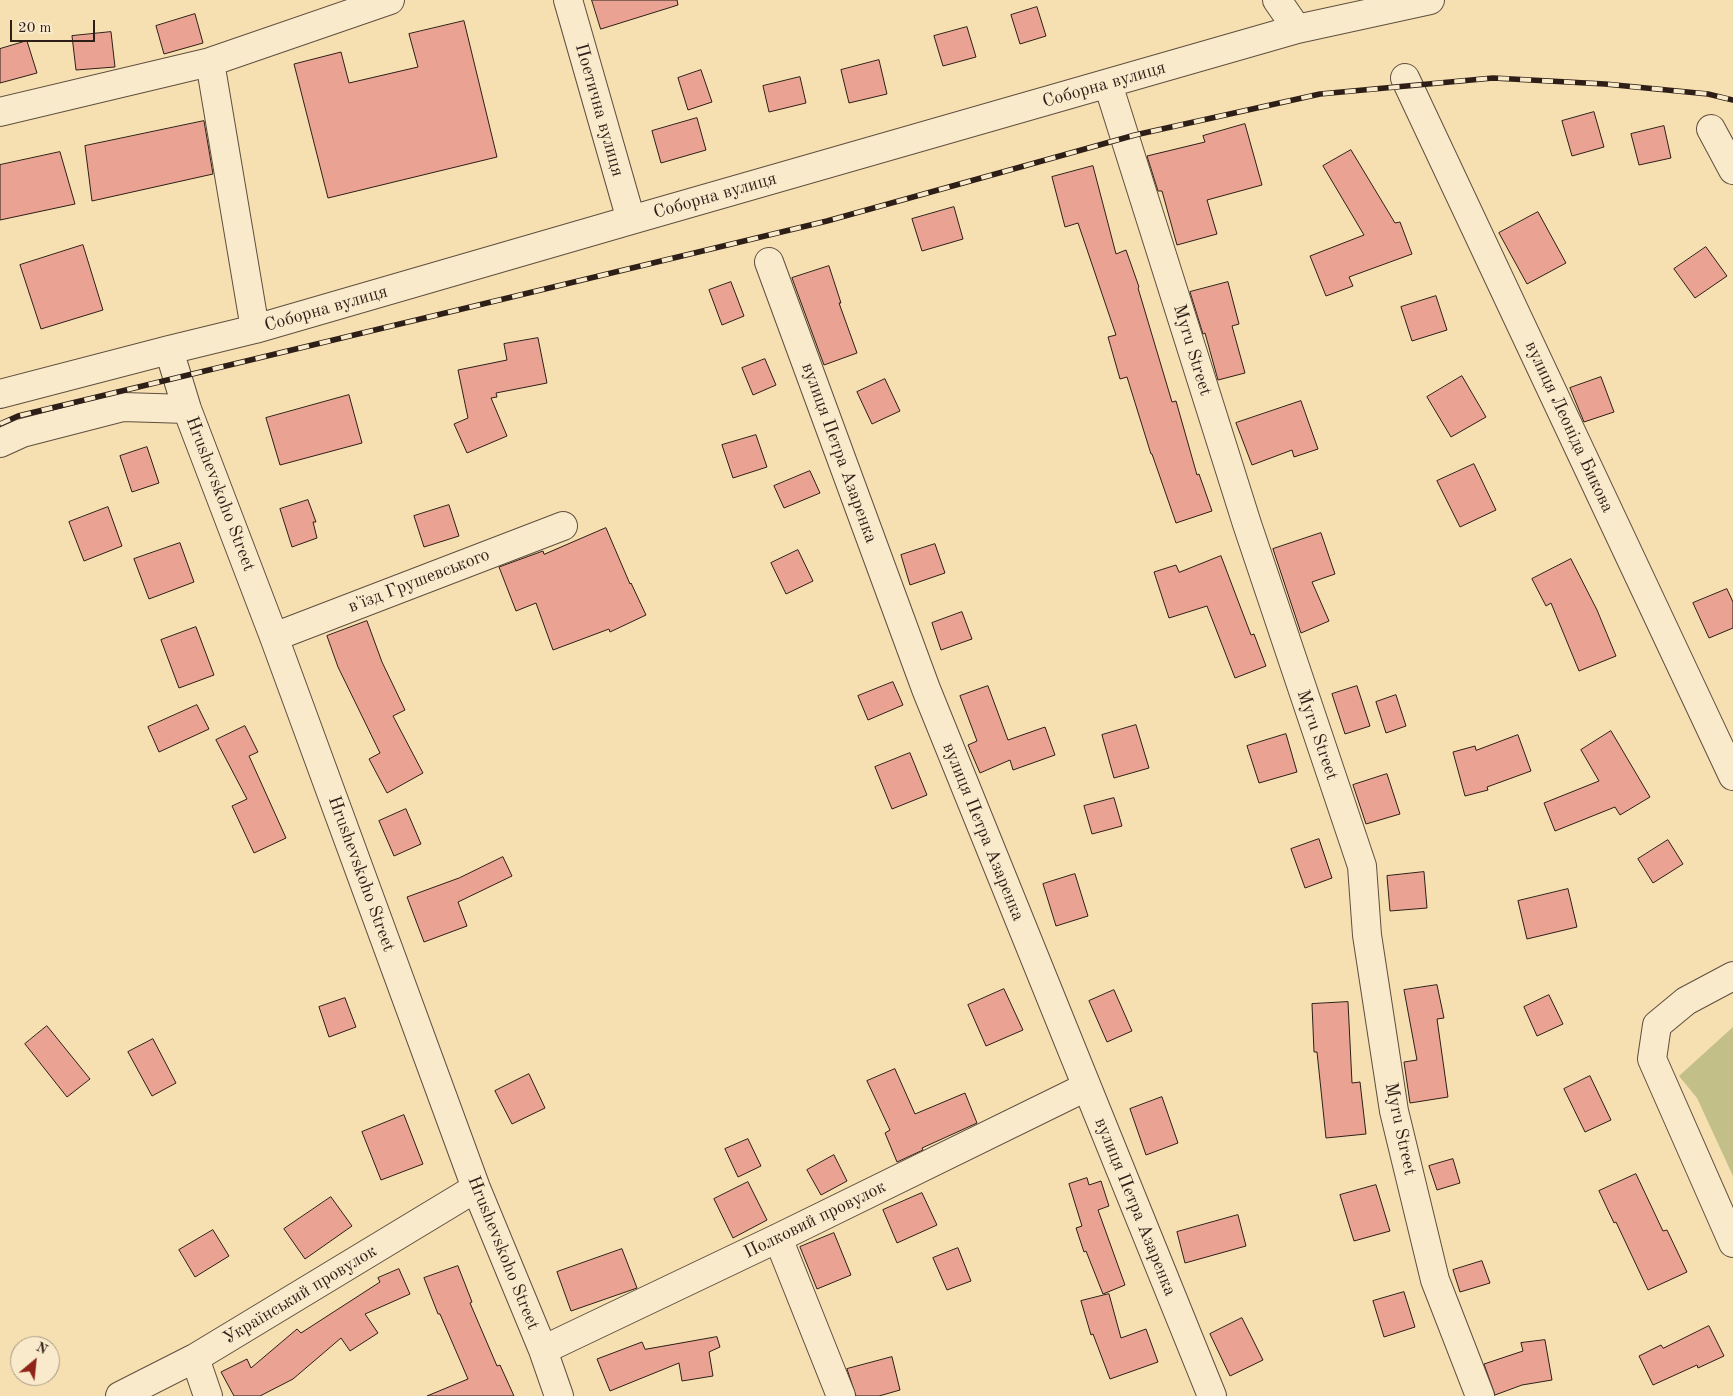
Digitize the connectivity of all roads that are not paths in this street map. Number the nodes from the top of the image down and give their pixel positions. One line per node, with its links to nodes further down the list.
1 (390, 0): 6 (street)
2 (568, 0): 12 (street, Поетична вулиця)
3 (1277, 0): 5 (street)
4 (1430, 0): 5 (street, Соборна вулиця)
5 (1296, 29): 8 (street, Соборна вулиця)
6 (210, 62): 9 (street); 14 (street)
7 (1404, 78): 21 (street, вулиця Леоніда Бикова)
8 (1108, 84): 12 (street, Соборна вулиця); 34 (street, Myru Street)
9 (0, 112)
10 (1711, 130): 11 (street)
11 (1733, 170)
12 (631, 220): 14 (street, Соборна вулиця)
13 (769, 262): 23 (street, вулиця Петра Азаренка)
14 (255, 329): 15 (street, Соборна вулиця)
15 (169, 350): 16 (street, Соборна вулиця); 17 (street, Hrushevskoho Street)
16 (0, 394)
17 (187, 409): 18 (street); 20 (street, Hrushevskoho Street)
18 (0, 443)
19 (563, 526): 20 (street, в'їзд Грушевського)
20 (274, 637): 24 (street, Hrushevskoho Street)
21 (1733, 776)
22 (1733, 976): 26 (street)
23 (1086, 1087): 25 (street, Полковий провулок); 33 (street, вулиця Петра Азаренка)
24 (476, 1188): 27 (street, Hrushevskoho Street); 28 (street, Український провулок)
25 (778, 1238): 27 (street, Полковий провулок); 32 (street)
26 (1733, 1243)
27 (542, 1350): 31 (street, Hrushevskoho Street)
28 (195, 1358): 29 (street, Український провулок); 30 (street)
29 (120, 1396)
30 (208, 1396)
31 (558, 1396)
32 (841, 1396)
33 (1212, 1396)
34 (1480, 1396)

